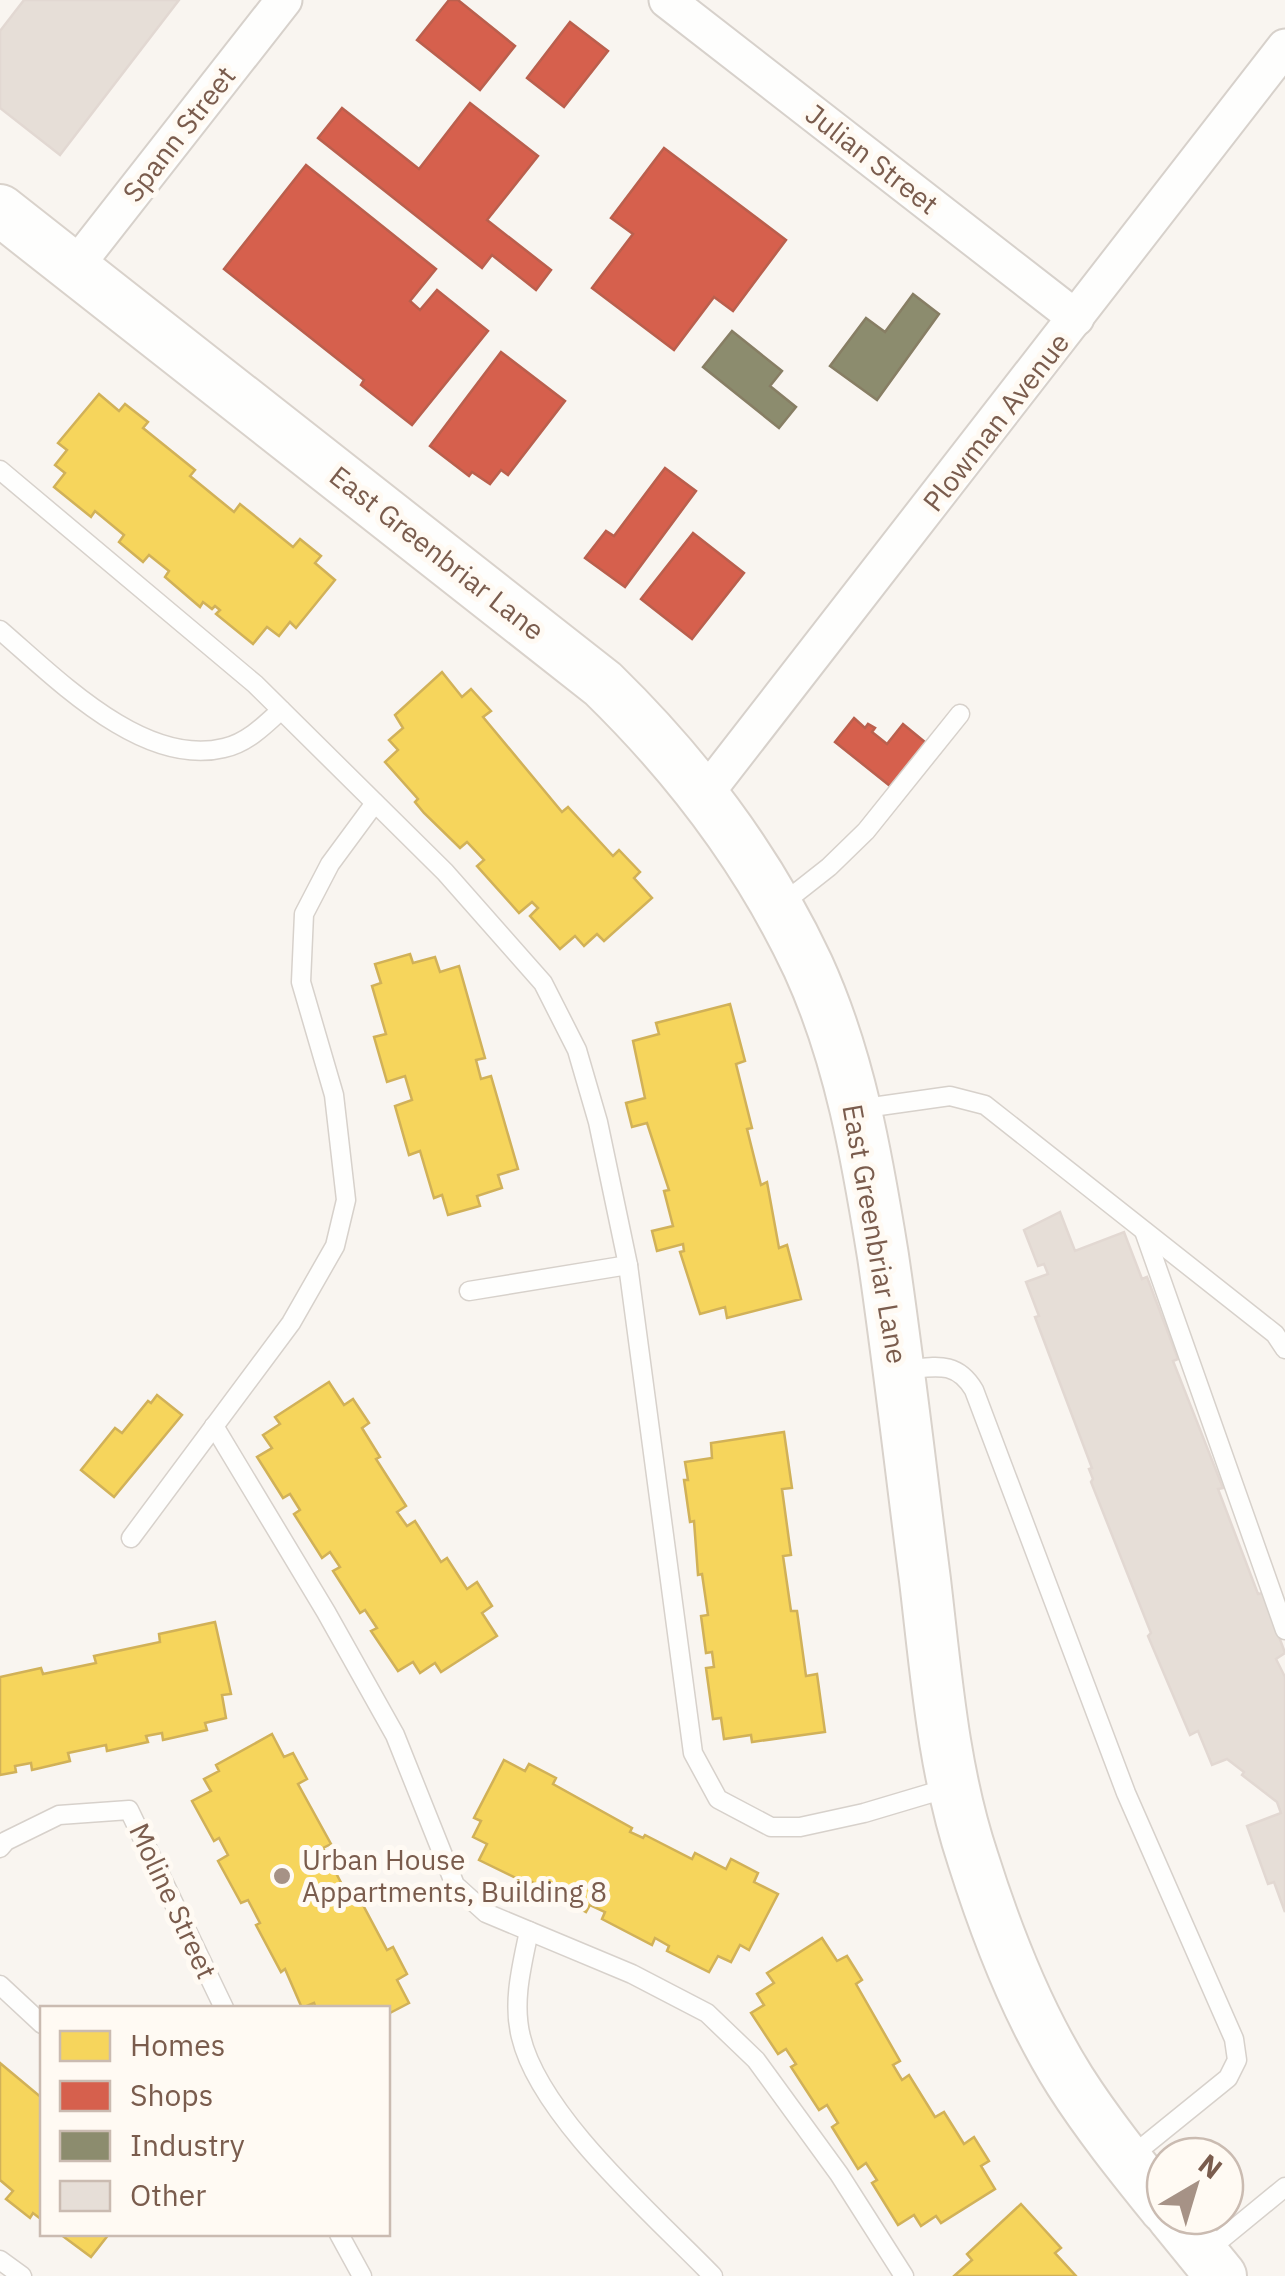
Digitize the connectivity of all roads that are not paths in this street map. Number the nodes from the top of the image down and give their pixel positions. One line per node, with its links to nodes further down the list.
1 (284, 0): 5 (street, Spann Street)
2 (667, 0): 6 (street, Julian Street)
3 (1285, 48): 6 (street, Plowman Avenue)
4 (0, 210): 5 (street, East Greenbriar Lane)
5 (74, 268): 11 (street, East Greenbriar Lane)
6 (1076, 318): 11 (street, Plowman Avenue)
7 (0, 470): 9 (lane)
8 (0, 630): 9 (lane)
9 (281, 710): 12 (lane)
10 (960, 714): 13 (lane)
11 (705, 794): 13 (street, East Greenbriar Lane)
12 (376, 802): 16 (lane); 20 (lane)
13 (778, 908): 14 (street, East Greenbriar Lane)
14 (857, 1109): 15 (lane); 19 (street, East Greenbriar Lane)
15 (1144, 1230): 18 (lane); 22 (lane)
16 (628, 1265): 17 (lane); 23 (lane)
17 (469, 1291)
18 (1285, 1349)
19 (899, 1370): 23 (street, East Greenbriar Lane); 29 (lane)
20 (214, 1426): 21 (lane); 25 (lane)
21 (131, 1538)
22 (1285, 1630)
23 (954, 1787): 29 (street, East Greenbriar Lane)
24 (0, 1848): 27 (lane, Moline Street)
25 (529, 1930): 38 (lane); 39 (lane)
26 (0, 1986): 28 (lane)
27 (223, 2006)
28 (40, 2022)
29 (1126, 2160): 30 (street, East Greenbriar Lane)
30 (1145, 2183)
31 (1285, 2187): 35 (lane)
32 (341, 2236): 37 (lane)
33 (1188, 2236): 35 (street)
34 (0, 2260): 36 (lane)
35 (1212, 2265)
36 (22, 2276)
37 (362, 2276)
38 (713, 2276)
39 (904, 2276)

